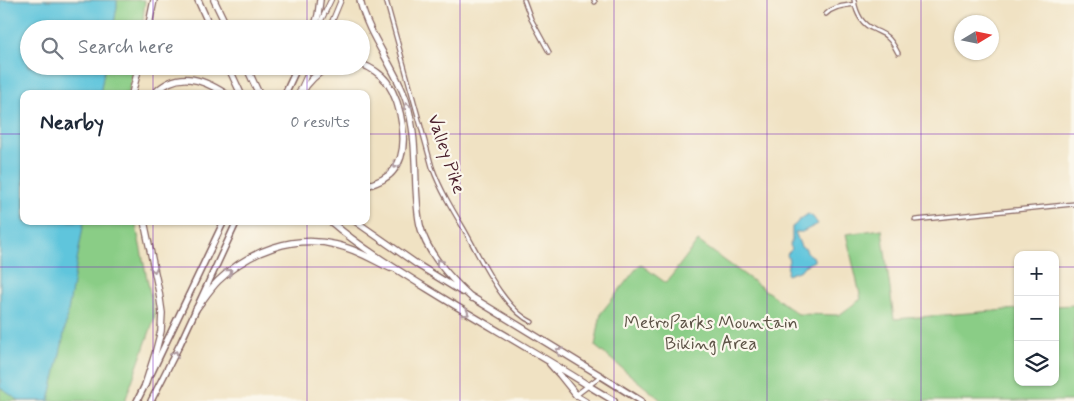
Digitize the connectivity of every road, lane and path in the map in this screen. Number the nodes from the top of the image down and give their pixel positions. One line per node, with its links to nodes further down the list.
1 (154, 0): 12 (highway)
2 (198, 0): 13 (highway)
3 (216, 0): 14 (highway)
4 (320, 0): 15 (highway)
5 (332, 0): 16 (street)
6 (341, 0): 17 (street)
7 (360, 0): 18 (highway, one-way to 7)
8 (386, 0): 48 (street, Valley Pike)
9 (524, 0): 20 (street)
10 (854, 2): 11 (street); 21 (street)
11 (826, 14)
12 (150, 20)
13 (207, 20)
14 (224, 20)
15 (317, 20)
16 (320, 20)
17 (333, 20)
18 (366, 20)
19 (370, 27): 46 (highway, one-way to 19)
20 (549, 52)
21 (898, 54)
22 (370, 68): 37 (highway, one-way to 37)
23 (137, 75): 29 (highway)
24 (232, 75): 32 (highway)
25 (250, 75): 33 (highway)
26 (294, 75): 34 (highway)
27 (307, 75): 35 (street)
28 (317, 75): 36 (highway)
29 (133, 90)
30 (158, 90): 31 (highway)
31 (219, 90)
32 (238, 90)
33 (257, 90)
34 (287, 90)
35 (301, 90)
36 (302, 90)
37 (370, 184)
38 (1074, 204): 39 (street)
39 (915, 220)
40 (145, 225): 51 (highway, one-way to 51)
41 (222, 225): 51 (highway)
42 (236, 225): 47 (highway)
43 (335, 225): 45 (highway)
44 (361, 225): 46 (highway)
45 (410, 278): 47 (highway, one-way to 45); 49 (highway, one-way to 49)
46 (472, 298): 50 (highway, one-way to 46)
47 (196, 308): 55 (highway, one-way to 47)
48 (532, 322)
49 (545, 359): 52 (highway); 53 (highway)
50 (601, 376): 52 (street); 58 (highway)
51 (145, 385): 54 (highway)
52 (589, 386): 53 (street); 57 (highway)
53 (576, 395): 56 (street)
54 (138, 401)
55 (151, 401)
56 (586, 401)
57 (614, 401)
58 (641, 401)

